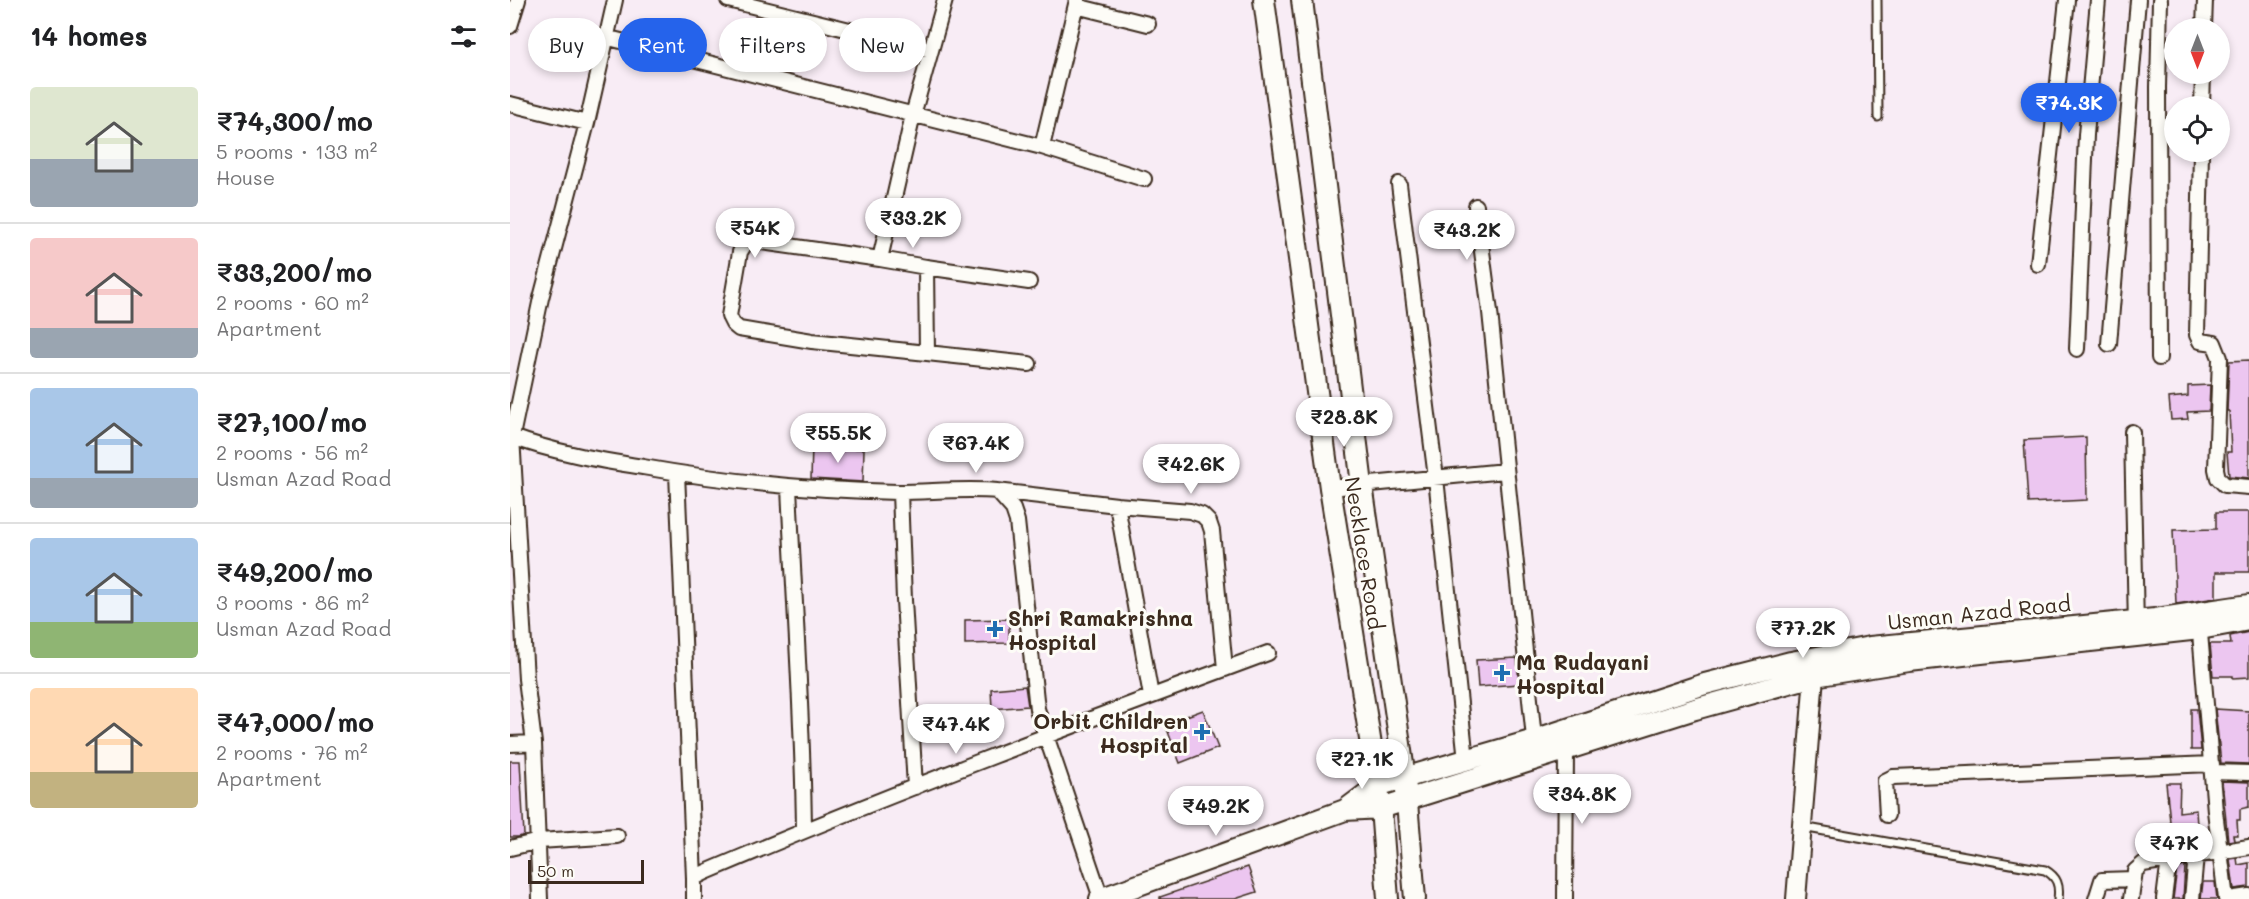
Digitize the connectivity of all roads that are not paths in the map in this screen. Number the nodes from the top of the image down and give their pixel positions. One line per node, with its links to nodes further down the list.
1 (518, 0): 16 (street)
2 (615, 0): 17 (street)
3 (728, 0): 19 (street)
4 (945, 0): 19 (street)
5 (1264, 0): 47 (main road, Necklace Road)
6 (1302, 0): 44 (main road, Necklace Road)
7 (1877, 0): 23 (lane)
8 (2067, 0): 31 (street)
9 (2098, 0): 35 (street)
10 (2138, 0): 34 (street)
11 (2160, 0): 37 (street)
12 (2205, 0): 14 (street)
13 (1076, 3): 15 (street); 25 (street)
14 (2204, 18)
15 (1148, 24)
16 (510, 26)
17 (606, 33)
18 (606, 37): 22 (street)
19 (931, 50): 22 (street)
20 (598, 72): 24 (street)
21 (510, 104): 24 (street)
22 (913, 115): 25 (street); 30 (street)
23 (1878, 117)
24 (587, 123): 40 (street)
25 (1042, 147): 27 (street)
26 (2201, 162): 46 (street)
27 (1144, 179)
28 (1399, 184): 43 (street)
29 (1476, 206): 41 (street)
30 (880, 259): 32 (street); 36 (street)
31 (2038, 264)
32 (926, 267): 33 (street); 36 (street)
33 (1029, 282)
34 (2109, 344)
35 (2077, 349)
36 (927, 352): 38 (street)
37 (2159, 358)
38 (1029, 364)
39 (2132, 432): 54 (street)
40 (511, 436): 42 (street); 60 (street)
41 (1505, 471): 43 (street); 62 (street)
42 (676, 473): 45 (street); 83 (street)
43 (1436, 478): 44 (street); 64 (street)
44 (1362, 485): 47 (street); 67 (main road, Necklace Road)
45 (789, 487): 49 (street); 75 (street)
46 (2249, 487)
47 (1330, 488): 69 (main road, Necklace Road)
48 (997, 491): 49 (street); 50 (street); 59 (street)
49 (900, 492): 68 (street)
50 (1117, 505): 56 (street); 58 (street)
51 (2249, 605): 53 (main road, Usman Azad Road)
52 (2249, 620): 53 (main road, Usman Azad Road)
53 (2199, 621): 54 (main road, Usman Azad Road); 65 (street)
54 (2136, 628): 57 (main road, Usman Azad Road); 62 (main road, Usman Azad Road)
55 (1268, 653): 56 (street)
56 (1225, 669): 58 (street)
57 (1814, 676): 63 (main road, Usman Azad Road); 74 (street)
58 (1151, 696): 59 (street)
59 (1046, 735): 68 (street); 88 (street)
60 (534, 742): 61 (street); 77 (street)
61 (510, 744)
62 (1536, 750): 63 (main road, Usman Azad Road); 64 (main road, Usman Azad Road); 70 (main road, Usman Azad Road)
63 (1566, 750): 91 (street)
64 (1466, 760): 67 (main road, Usman Azad Road)
65 (2212, 768): 66 (street); 73 (street); 80 (street)
66 (2249, 773)
67 (1405, 778): 69 (main road, Usman Azad Road); 70 (main road, Necklace Road)
68 (915, 786): 75 (street)
69 (1377, 786): 71 (main road, Necklace Road); 72 (main road, Usman Azad Road)
70 (1407, 800): 71 (main road, Usman Azad Road); 90 (main road, Necklace Road)
71 (1381, 808): 72 (main road, Usman Azad Road); 89 (main road, Necklace Road)
72 (1345, 810): 88 (main road, Usman Azad Road)
73 (1887, 815)
74 (1800, 827): 92 (street); 93 (lane)
75 (804, 831): 83 (street)
76 (617, 836): 77 (street)
77 (539, 842): 79 (street); 86 (street)
78 (2249, 847): 80 (street)
79 (510, 848)
80 (2220, 851): 81 (street); 98 (street)
81 (2196, 855): 82 (street); 97 (street)
82 (2169, 859): 84 (street); 96 (street)
83 (694, 878): 87 (street)
84 (2134, 879): 94 (street); 95 (street)
85 (2249, 896): 98 (street)
86 (540, 899)
87 (694, 899)
88 (1101, 899)
89 (1388, 899)
90 (1416, 899)
91 (1566, 899)
92 (1796, 899)
93 (2058, 899)
94 (2096, 899)
95 (2131, 899)
96 (2164, 899)
97 (2192, 899)
98 (2227, 899)

